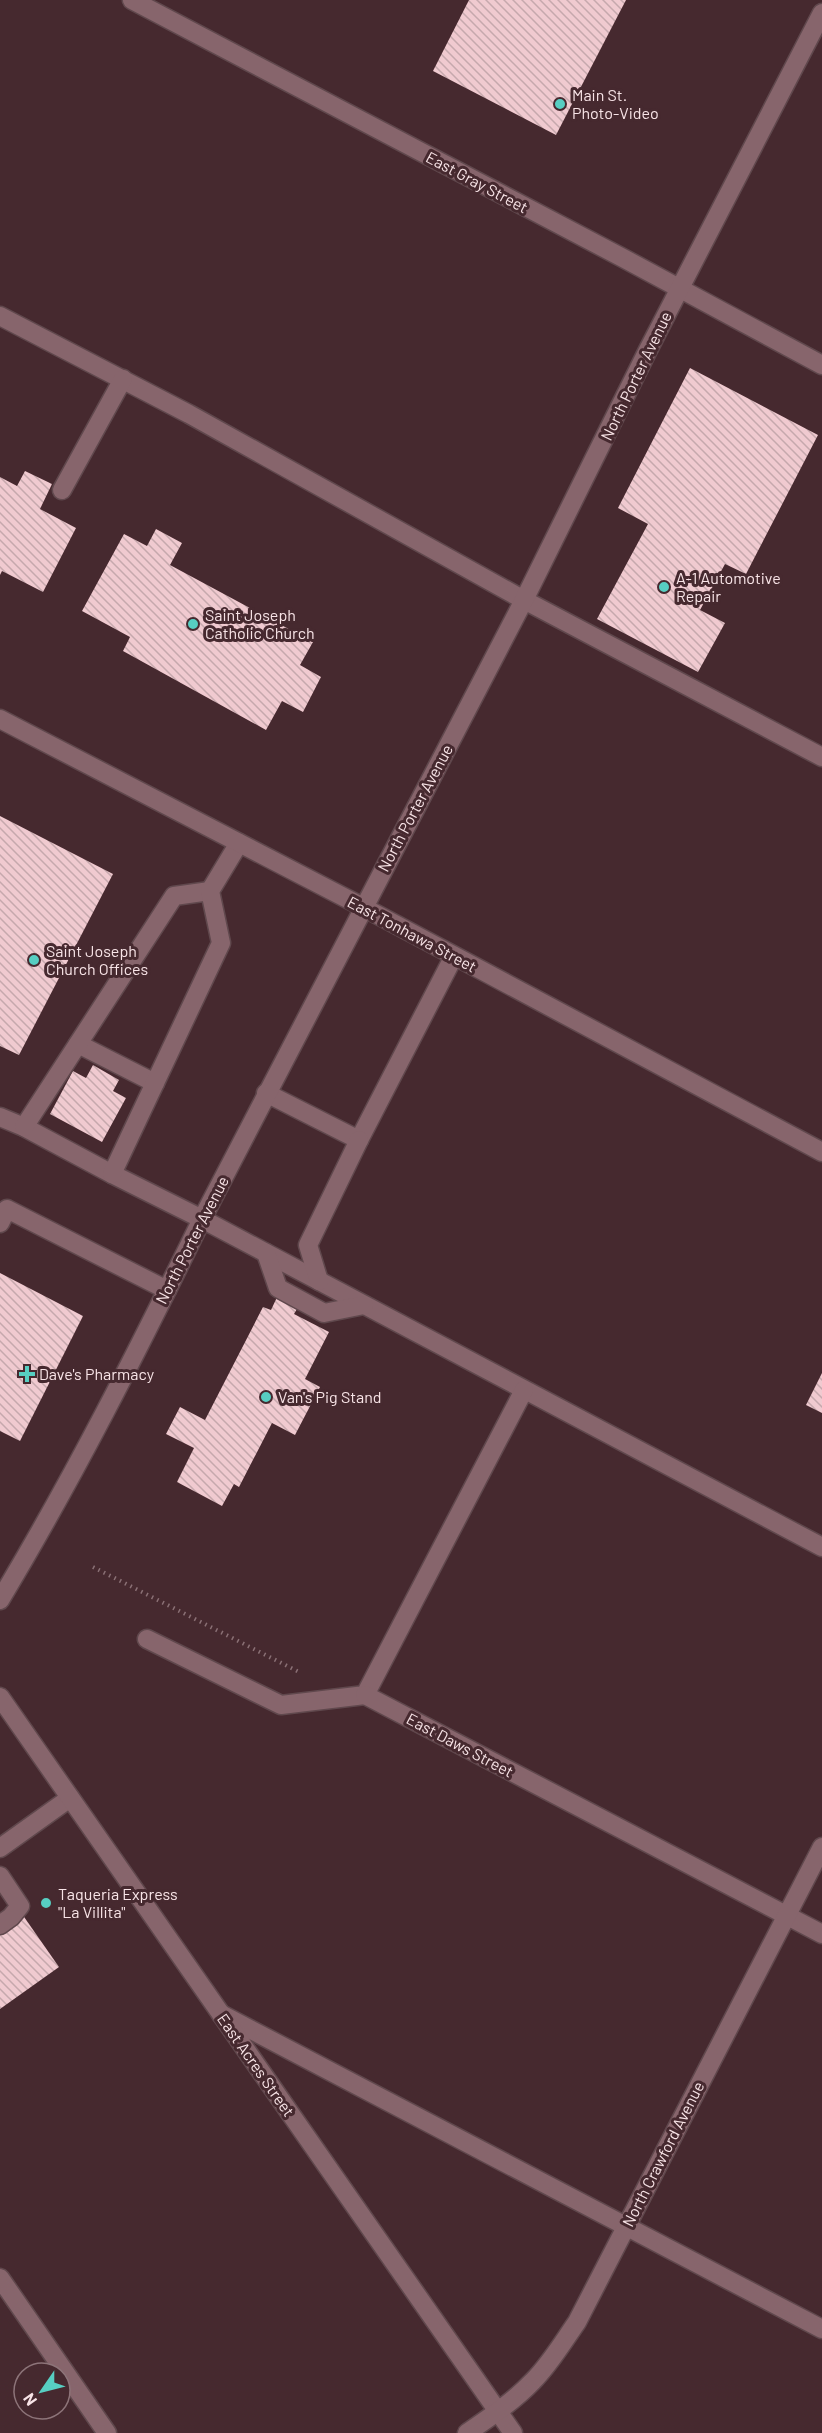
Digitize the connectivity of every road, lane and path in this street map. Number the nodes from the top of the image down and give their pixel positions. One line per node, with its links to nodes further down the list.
1 (132, 0): 3 (street, East Gray Street)
2 (822, 13): 3 (street, North Porter Avenue)
3 (679, 288): 5 (street, East Gray Street); 8 (street, North Porter Avenue)
4 (0, 316): 6 (street)
5 (822, 365)
6 (123, 379): 7 (street); 8 (street)
7 (62, 490)
8 (524, 600): 10 (street); 13 (street, North Porter Avenue)
9 (0, 719): 11 (street, East Tonhawa Street)
10 (822, 757)
11 (239, 843): 12 (street); 13 (street, East Tonhawa Street)
12 (210, 891): 15 (street); 16 (street)
13 (363, 908): 14 (street, East Tonhawa Street); 17 (street, North Porter Avenue)
14 (454, 956): 20 (street); 21 (street, East Tonhawa Street)
15 (78, 1044): 16 (street); 19 (street)
16 (154, 1083): 22 (street)
17 (266, 1094): 20 (street); 23 (street, North Porter Avenue)
18 (0, 1117): 19 (street)
19 (24, 1127): 22 (street)
20 (359, 1140): 26 (street)
21 (822, 1152)
22 (112, 1174): 23 (street)
23 (201, 1219): 25 (street); 27 (street, North Porter Avenue)
24 (0, 1223): 27 (street)
25 (266, 1253): 26 (street); 28 (street)
26 (319, 1281): 28 (street)
27 (167, 1290): 32 (street, North Porter Avenue)
28 (364, 1305): 29 (street)
29 (524, 1390): 30 (street); 35 (street)
30 (822, 1547)
31 (93, 1567): 34 (path)
32 (0, 1600)
33 (147, 1639): 35 (street)
34 (308, 1675)
35 (364, 1695): 41 (street, East Daws Street)
36 (0, 1697): 37 (street, East Acres Street)
37 (70, 1798): 39 (street); 44 (street, East Acres Street)
38 (822, 1847): 41 (street, North Crawford Avenue)
39 (0, 1848)
40 (0, 1876): 42 (street)
41 (786, 1915): 43 (street, East Daws Street); 45 (street, North Crawford Avenue)
42 (0, 1925)
43 (822, 1934)
44 (221, 2014): 45 (street); 48 (street, East Acres Street)
45 (626, 2225): 47 (street); 48 (street, North Crawford Avenue)
46 (0, 2278): 49 (street)
47 (822, 2329)
48 (498, 2412): 50 (street, North Crawford Avenue); 51 (street, East Acres Street)
49 (107, 2433)
50 (467, 2433)
51 (513, 2433)

